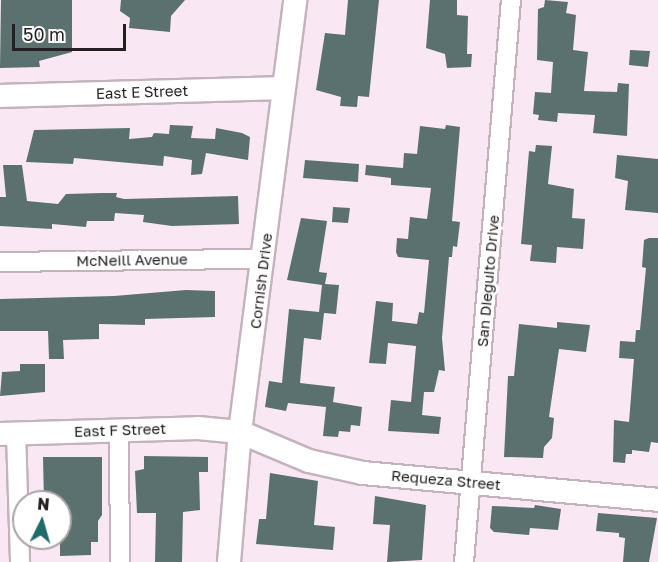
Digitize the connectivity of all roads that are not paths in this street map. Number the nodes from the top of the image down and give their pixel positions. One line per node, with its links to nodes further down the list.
1 (295, 0): 3 (street, Cornish Drive)
2 (512, 0): 10 (street, San Dieguito Drive)
3 (283, 88): 4 (street, East E Street); 5 (street, Cornish Drive)
4 (0, 96)
5 (264, 259): 6 (street, McNeill Avenue); 8 (street, Cornish Drive)
6 (0, 262)
7 (119, 430): 8 (street, East F Street); 9 (street, East F Street); 13 (street)
8 (240, 432): 10 (street, Requeza Street); 14 (street, Cornish Drive)
9 (8, 433): 12 (street)
10 (471, 483): 11 (street, Requeza Street); 15 (street, San Dieguito Drive)
11 (658, 500)
12 (20, 562)
13 (120, 562)
14 (229, 562)
15 (464, 562)

